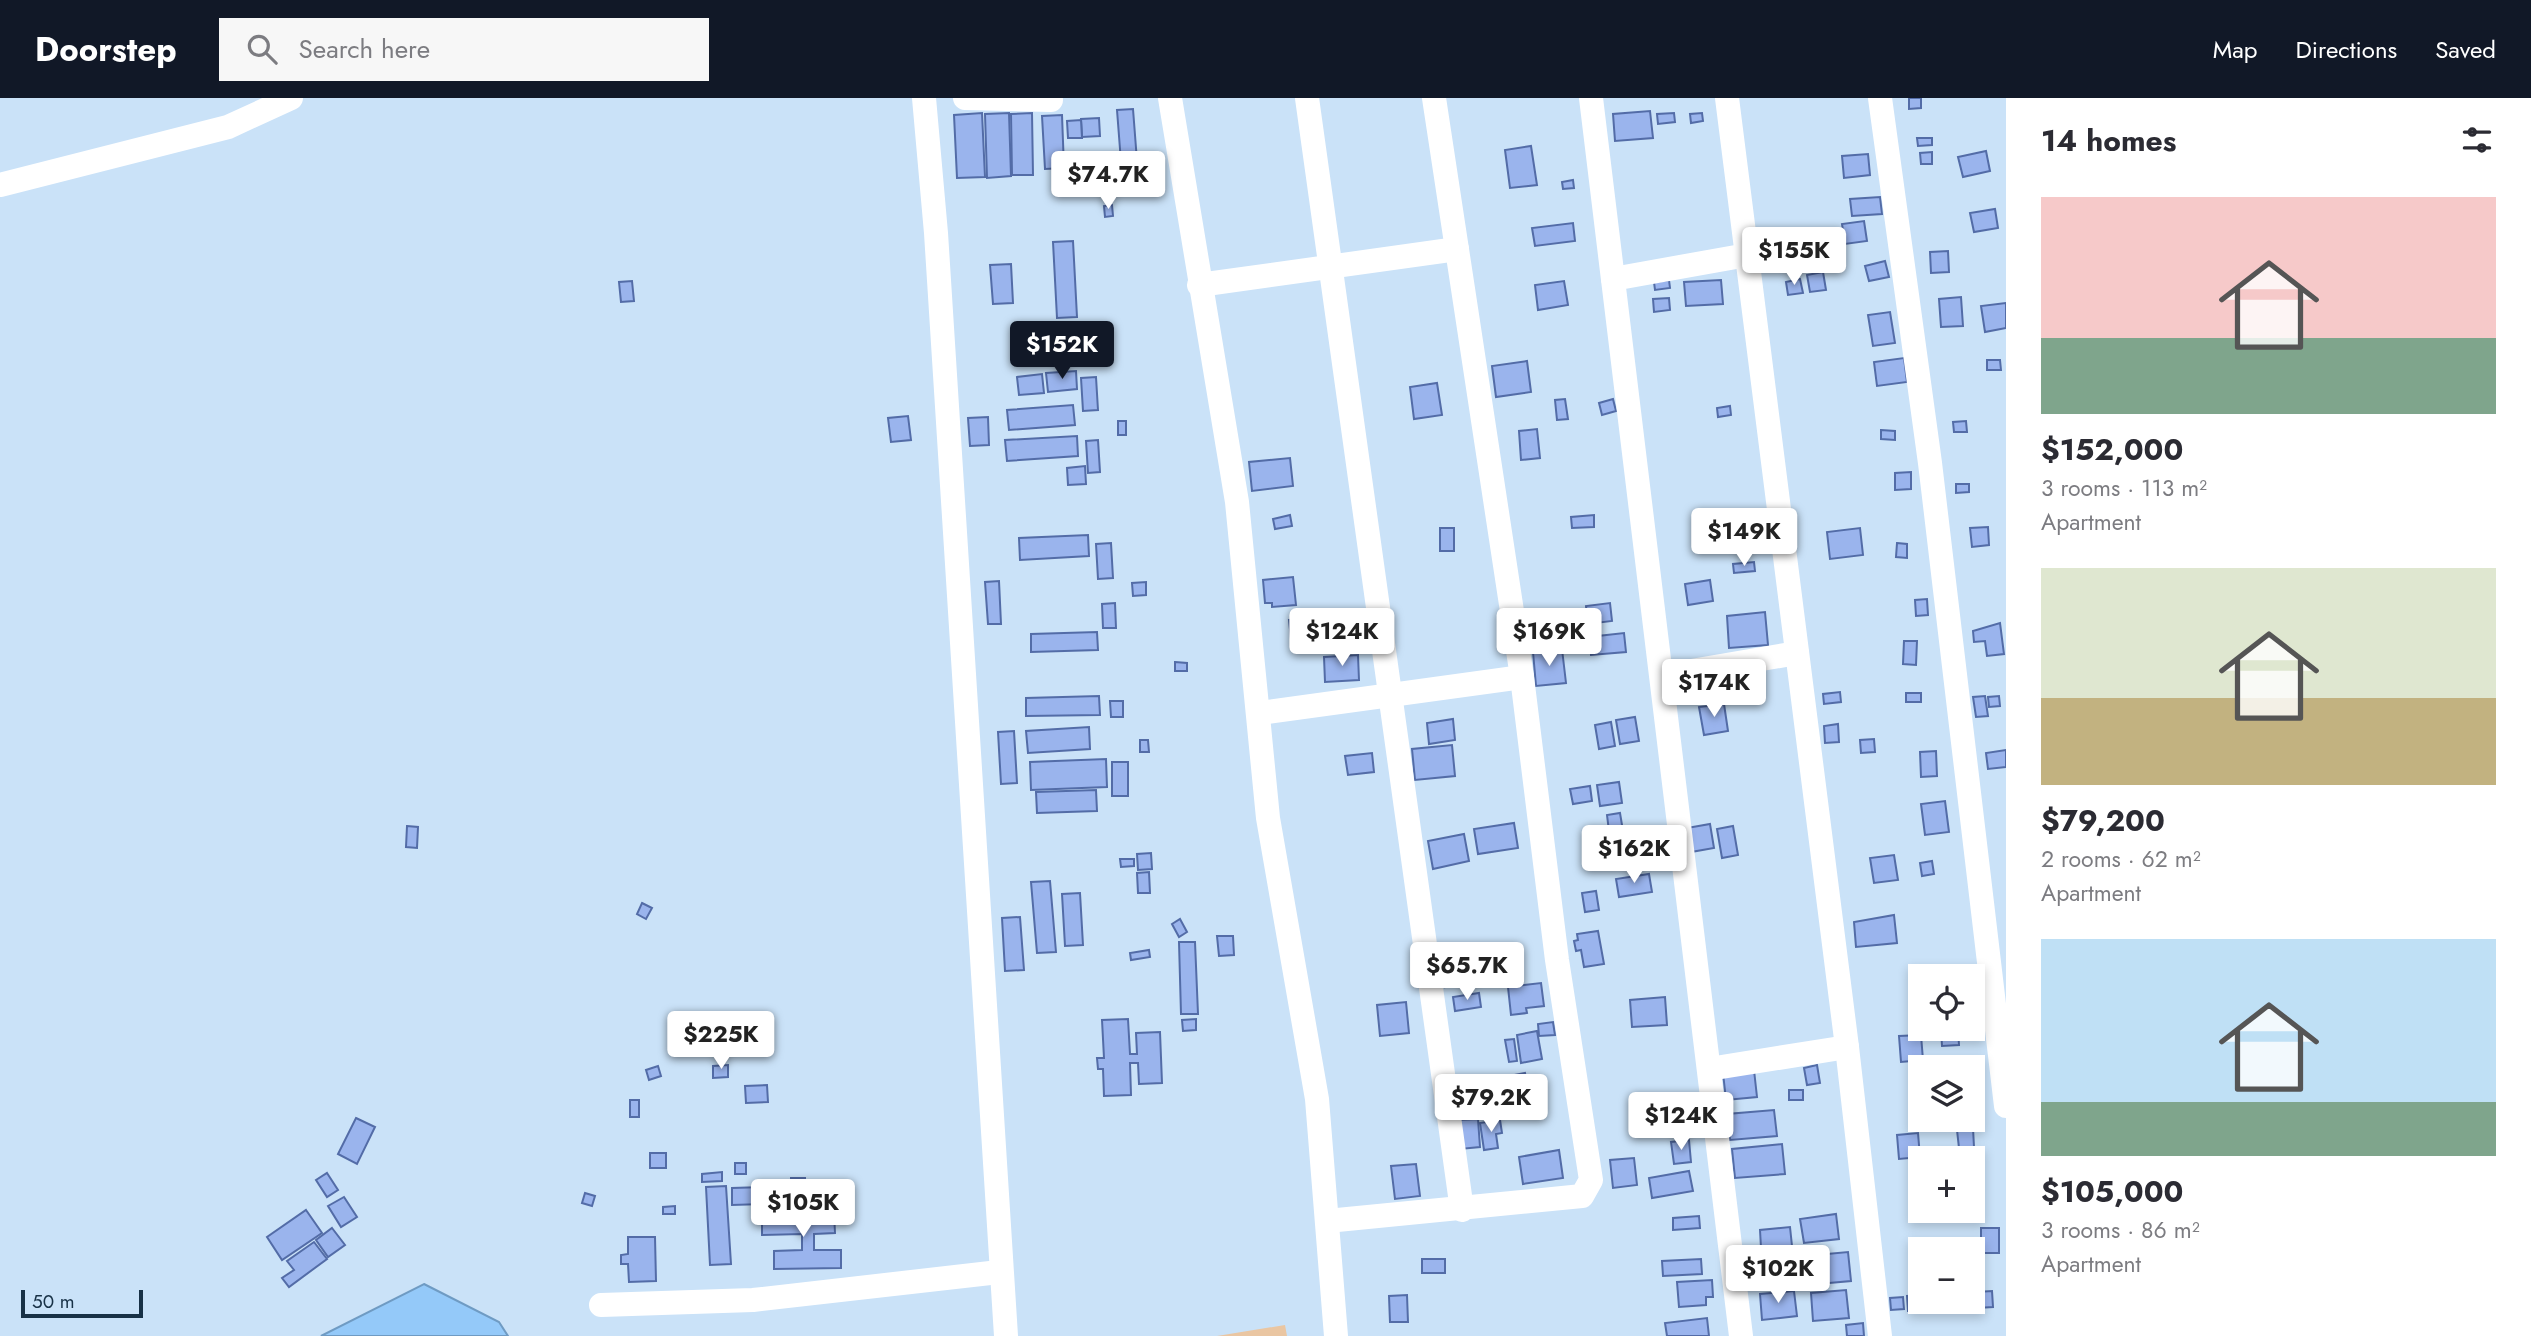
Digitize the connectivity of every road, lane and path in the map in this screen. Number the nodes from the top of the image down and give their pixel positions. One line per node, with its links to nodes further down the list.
1 (291, 98): 11 (street)
2 (924, 98): 27 (street)
3 (965, 98): 10 (street)
4 (1170, 98): 16 (street)
5 (1307, 98): 14 (street)
6 (1434, 98): 12 (street)
7 (1591, 98): 15 (street)
8 (1727, 98): 13 (street)
9 (1880, 98): 24 (street)
10 (1051, 100)
11 (0, 186)
12 (1457, 249): 14 (street); 19 (street)
13 (1747, 255): 15 (street); 17 (street)
14 (1332, 267): 16 (street); 20 (street)
15 (1613, 279): 18 (street)
16 (1199, 285): 21 (street)
17 (1797, 653): 18 (street); 22 (street)
18 (1662, 676): 23 (street)
19 (1522, 677): 20 (street); 25 (street)
20 (1390, 697): 21 (street); 25 (street)
21 (1260, 713): 26 (street)
22 (1847, 1046): 23 (street); 32 (street)
23 (1709, 1069): 31 (street)
24 (2006, 1106)
25 (1462, 1210): 26 (street)
26 (1327, 1221): 30 (street)
27 (999, 1272): 28 (street); 29 (street)
28 (601, 1305)
29 (1006, 1336)
30 (1336, 1336)
31 (1741, 1336)
32 (1880, 1336)

